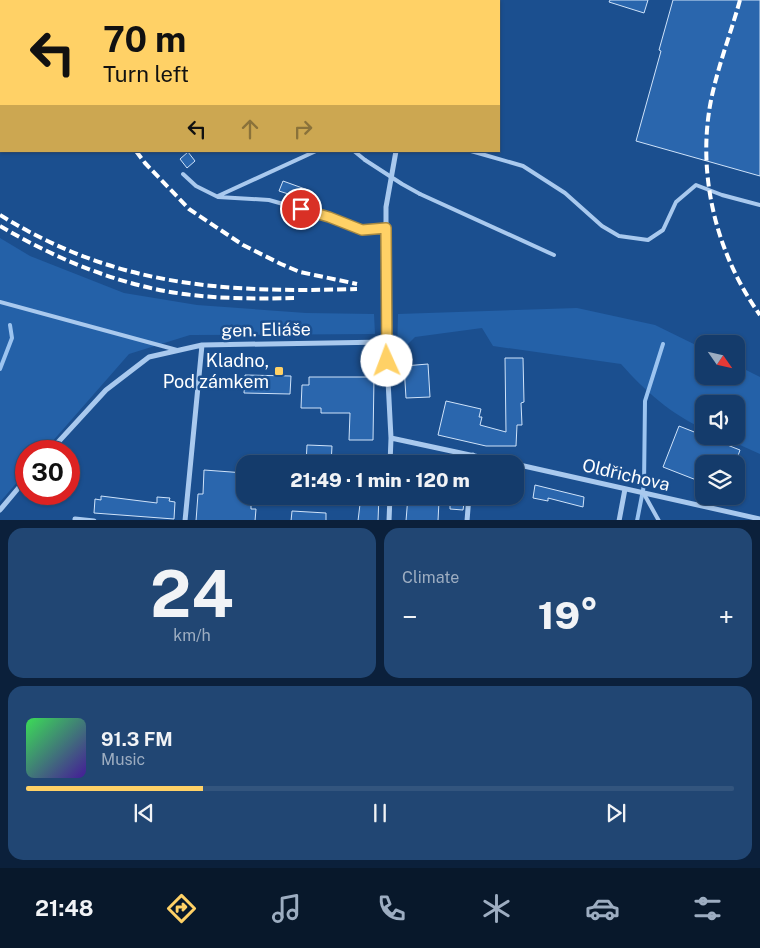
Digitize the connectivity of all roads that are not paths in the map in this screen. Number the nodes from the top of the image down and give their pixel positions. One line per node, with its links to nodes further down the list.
1 (314, 152): 6 (lane)
2 (355, 152): 9 (lane, bridge)
3 (396, 152): 8 (street)
4 (474, 152): 7 (lane)
5 (183, 174): 6 (lane)
6 (218, 197): 8 (lane)
7 (760, 204)
8 (386, 228): 11 (street)
9 (554, 255)
10 (0, 302): 13 (lane)
11 (386, 342): 12 (street, gen. Eliáše); 14 (street)
12 (202, 345): 13 (street); 28 (street, gen. Eliáše)
13 (179, 350): 15 (street)
14 (391, 438): 16 (street); 17 (street, Oldřichova)
15 (60, 440)
16 (390, 455)
17 (473, 455)
18 (524, 466): 19 (street, Oldřichova)
19 (625, 489): 21 (street, Oldřichova); 31 (street)
20 (15, 493): 24 (street)
21 (644, 494): 26 (street, Oldřichova); 32 (lane)
22 (390, 505): 29 (street)
23 (468, 505): 30 (street)
24 (0, 510)
25 (75, 519): 27 (street)
26 (760, 519)
27 (94, 520)
28 (185, 520)
29 (389, 520)
30 (466, 520)
31 (619, 520)
32 (660, 520)

